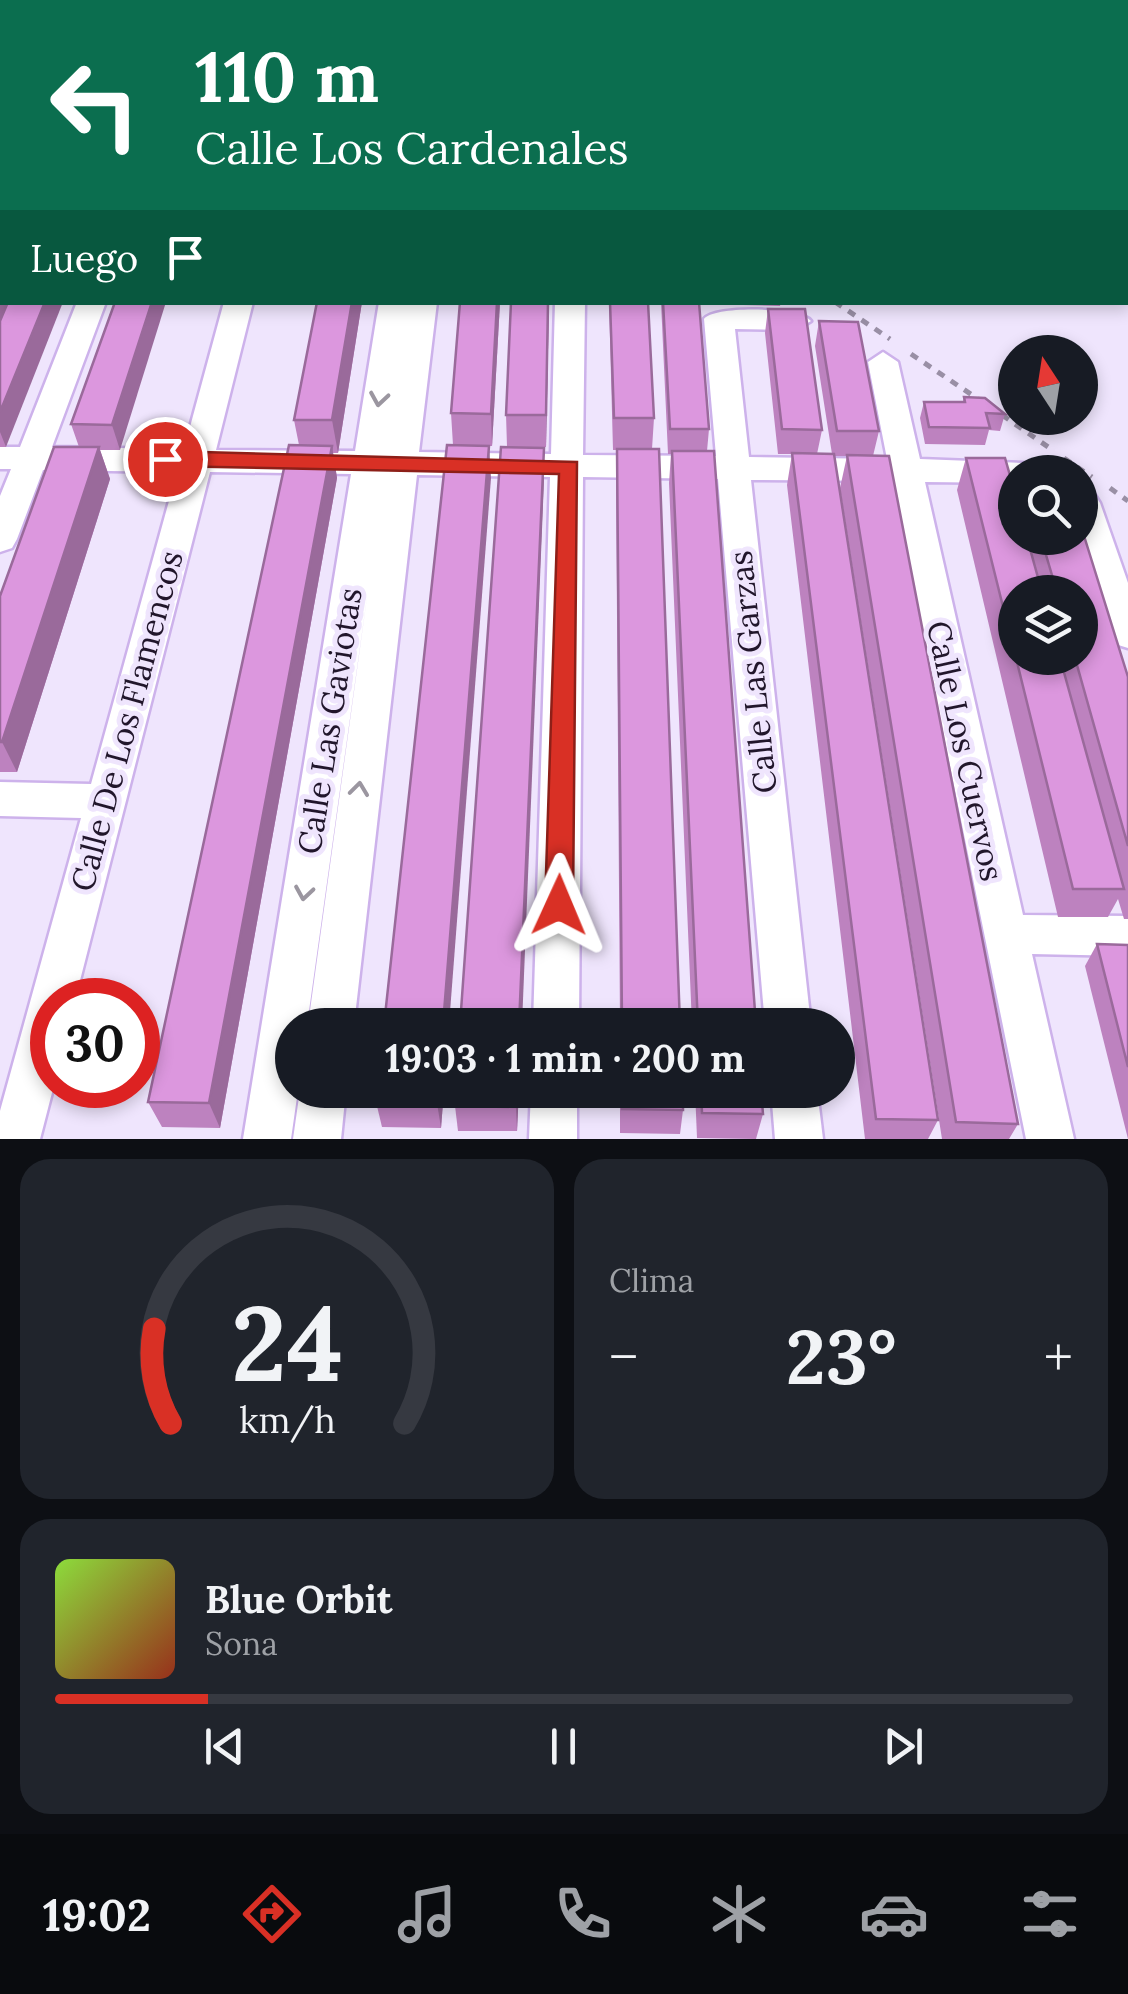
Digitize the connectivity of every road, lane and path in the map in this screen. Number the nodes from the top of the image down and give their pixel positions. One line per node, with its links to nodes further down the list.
1 (91, 305): 11 (street)
2 (238, 305): 12 (street, Calle De Los Flamencos)
3 (394, 305): 13 (street, Calle Las Gaviotas, one-way to 13)
4 (421, 305): 13 (street, Calle Las Gaviotas)
5 (570, 305): 14 (street)
6 (840, 305): 9 (path)
7 (796, 321): 15 (street, Calle Las Garzas)
8 (883, 362): 16 (street, Calle Los Cuervos)
9 (982, 402)
10 (1030, 435): 18 (path)
11 (16, 458): 12 (street); 19 (street)
12 (198, 459): 13 (street); 23 (street, Calle De Los Flamencos)
13 (384, 463): 14 (street); 26 (street, Calle Las Gaviotas, one-way to 13); 33 (street, Calle Las Gaviotas, one-way to 33)
14 (570, 467): 15 (street); 27 (street)
15 (733, 469): 16 (street); 28 (street, Calle Las Garzas)
16 (906, 471): 17 (street); 24 (street, Calle Los Cuervos)
17 (998, 472)
18 (1128, 501)
19 (0, 539)
20 (1098, 547): 21 (street)
21 (1128, 634)
22 (0, 799): 23 (street)
23 (104, 802): 32 (street, Calle De Los Flamencos)
24 (1004, 934): 25 (street); 37 (street, Calle Los Cuervos)
25 (1128, 936)
26 (333, 1008)
27 (556, 1008)
28 (786, 1008)
29 (321, 1108): 34 (street)
30 (554, 1108): 35 (street)
31 (796, 1108): 36 (street)
32 (16, 1139)
33 (267, 1139)
34 (317, 1139)
35 (553, 1139)
36 (799, 1139)
37 (1050, 1139)

